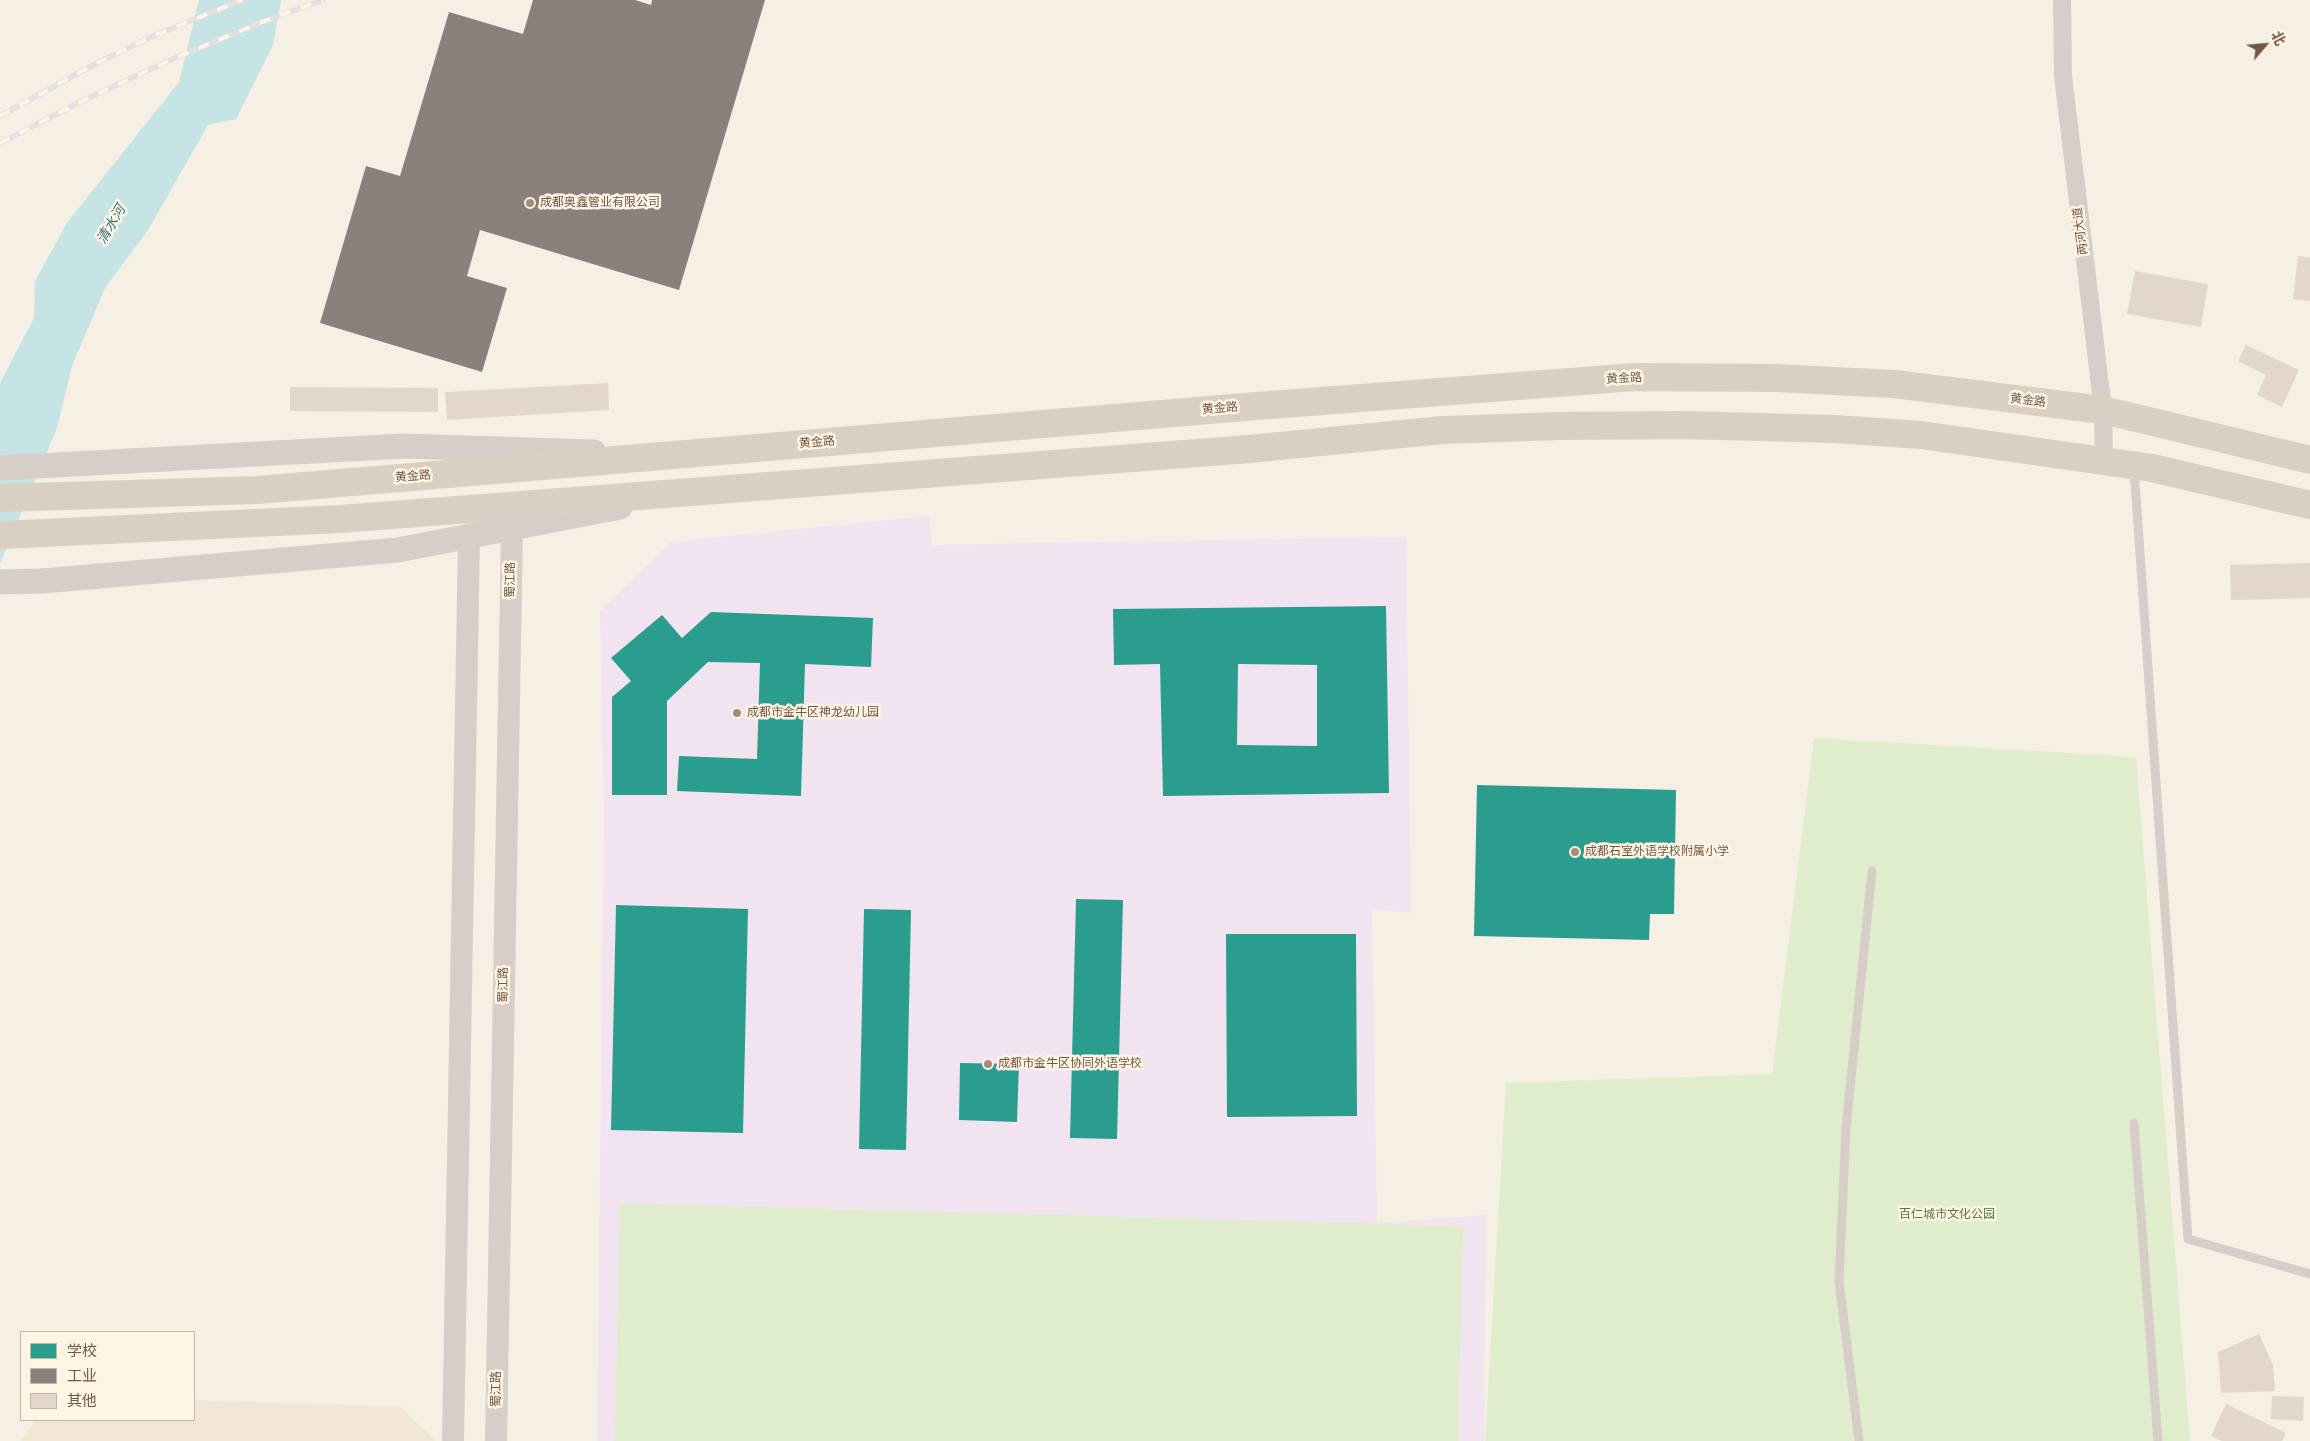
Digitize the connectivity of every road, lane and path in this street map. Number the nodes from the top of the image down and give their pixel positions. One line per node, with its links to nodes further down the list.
1 (2062, 0): 2 (street, 两河大道)
2 (2103, 410): 3 (main road, 黄金路); 4 (main road, 黄金路); 5 (street, 两河大道)
3 (679, 454): 7 (main road); 9 (main road, 黄金路)
4 (2310, 460)
5 (2104, 461): 6 (main road); 8 (main road)
6 (2134, 465): 10 (main road); 17 (lane)
7 (0, 468)
8 (700, 492): 11 (main road); 12 (main road)
9 (0, 498)
10 (2310, 505)
11 (512, 528): 13 (main road); 19 (street, 蜀江路)
12 (0, 534)
13 (469, 537): 14 (main road); 18 (street)
14 (6, 582)
15 (1872, 871): 20 (lane)
16 (2134, 1123): 21 (lane)
17 (2310, 1274)
18 (453, 1441)
19 (496, 1441)
20 (1858, 1441)
21 (2158, 1441)

